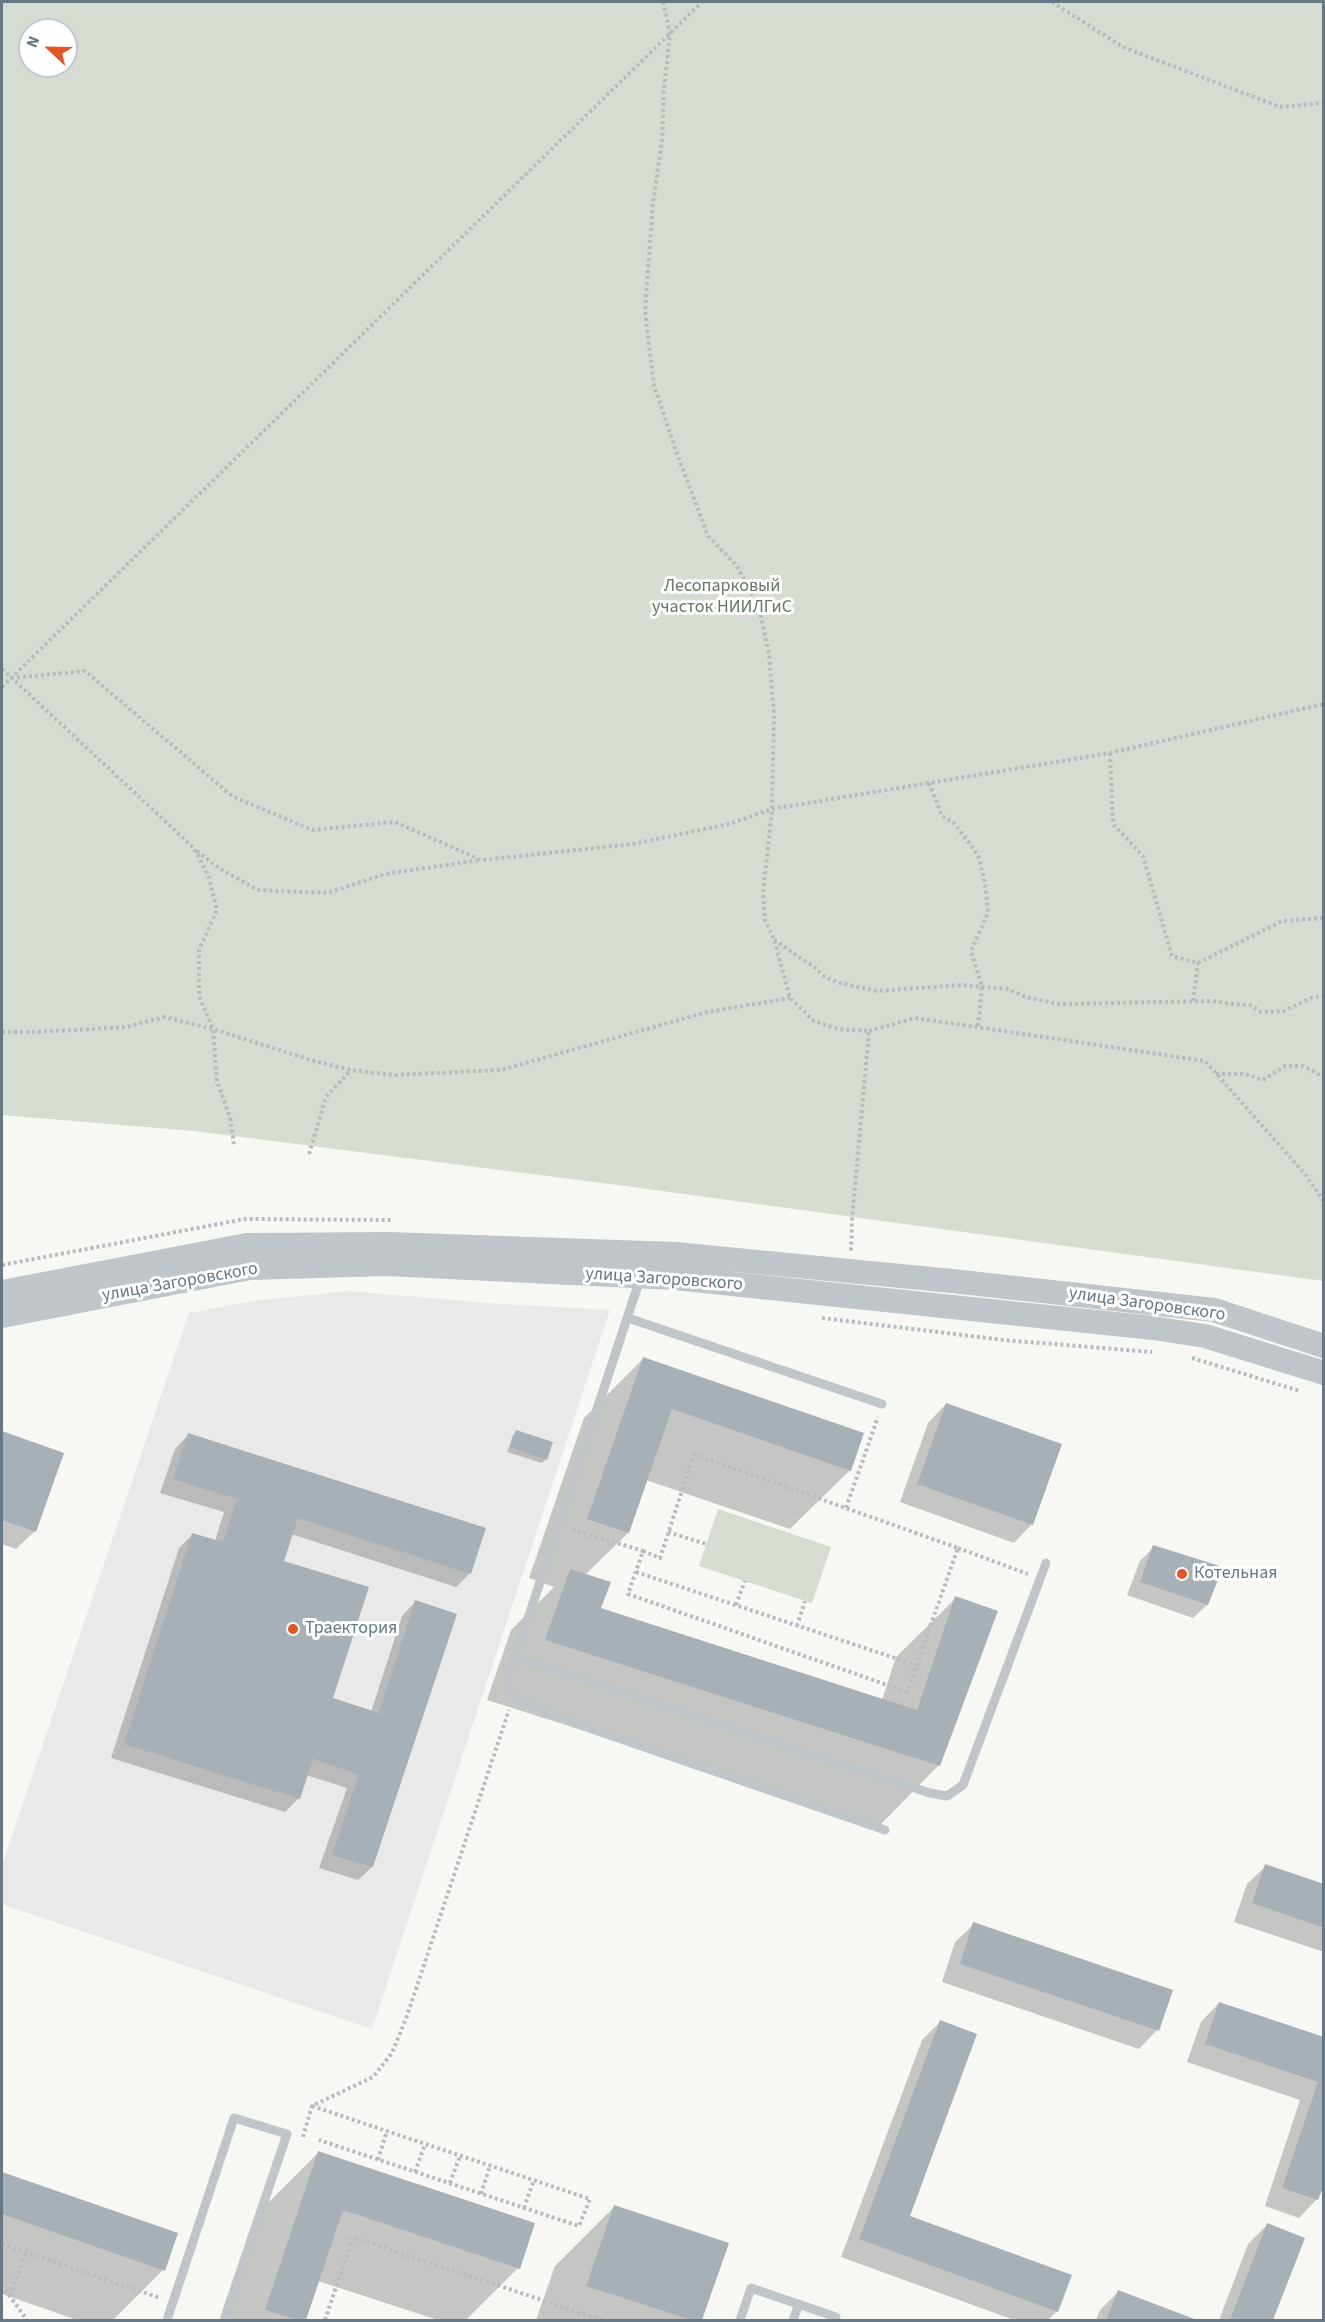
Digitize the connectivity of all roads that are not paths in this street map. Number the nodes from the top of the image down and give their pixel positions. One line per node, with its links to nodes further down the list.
1 (641, 1276): 3 (street, улица Загоровского); 4 (lane); 6 (street, улица Загоровского)
2 (2, 1292): 5 (street, улица Загоровского)
3 (2, 1316)
4 (628, 1318): 7 (lane); 9 (lane)
5 (1323, 1346)
6 (1323, 1373)
7 (882, 1404)
8 (1046, 1563): 9 (lane)
9 (516, 1657): 10 (lane)
10 (885, 1830)
11 (799, 2304): 14 (lane); 15 (lane); 16 (lane)
12 (167, 2320): 13 (lane)
13 (224, 2320)
14 (740, 2320)
15 (793, 2320)
16 (835, 2320)

